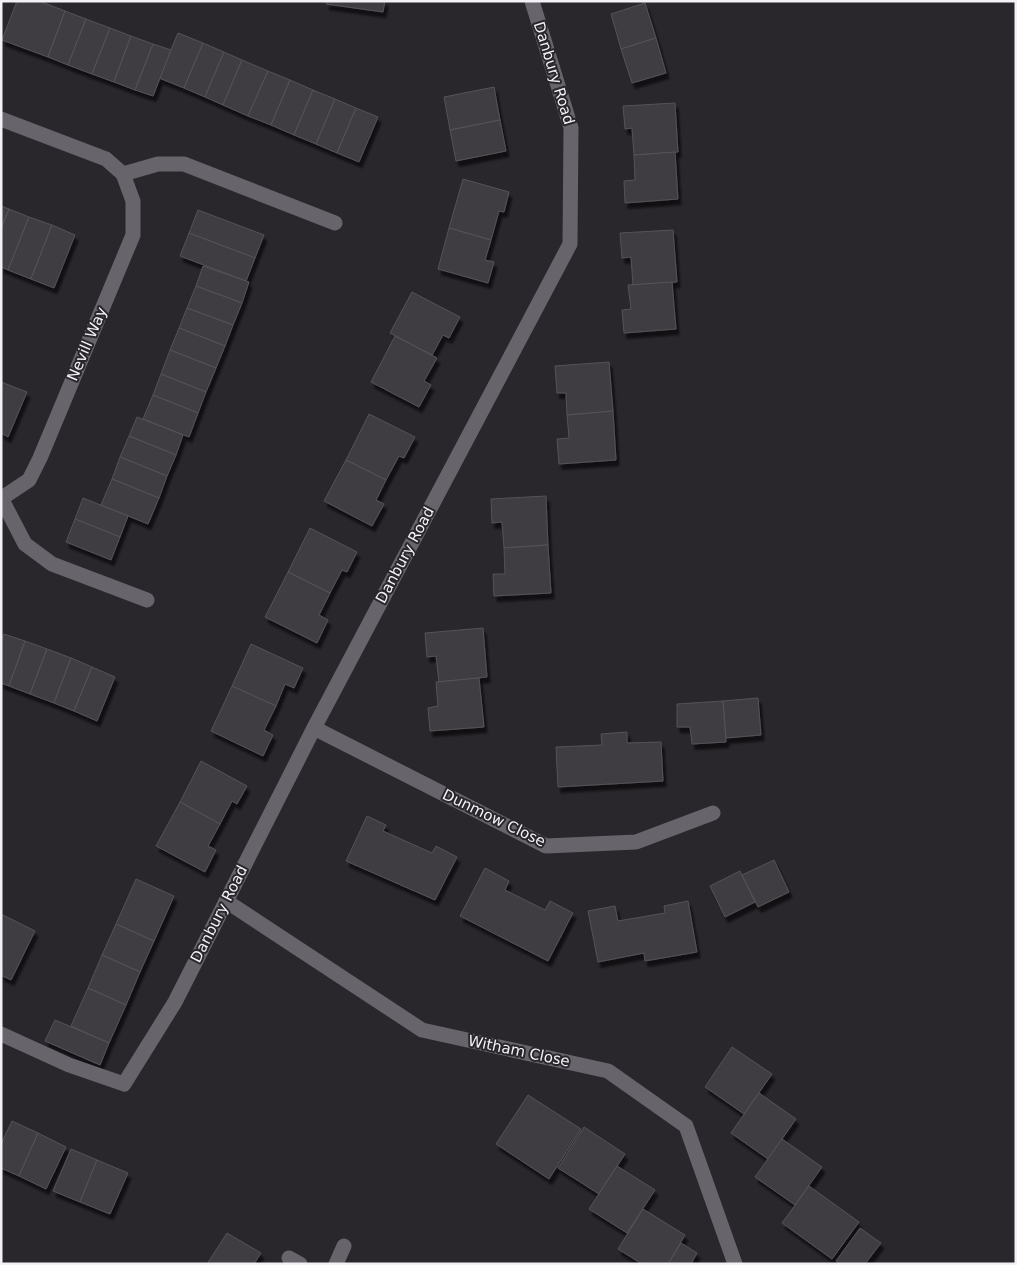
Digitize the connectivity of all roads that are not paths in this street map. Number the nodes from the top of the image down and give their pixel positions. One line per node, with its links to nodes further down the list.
1 (532, 1): 7 (street, Danbury Road)
2 (1, 119): 3 (street, Nevill Way)
3 (123, 174): 4 (street); 5 (street, Nevill Way)
4 (335, 223)
5 (2, 498): 6 (street, Nevill Way)
6 (147, 600)
7 (314, 728): 8 (street, Dunmow Close); 9 (street, Danbury Road)
8 (713, 813)
9 (226, 901): 10 (street, Danbury Road); 13 (street, Witham Close)
10 (1, 1034)
11 (344, 1246): 12 (street)
12 (336, 1264)
13 (735, 1264)

